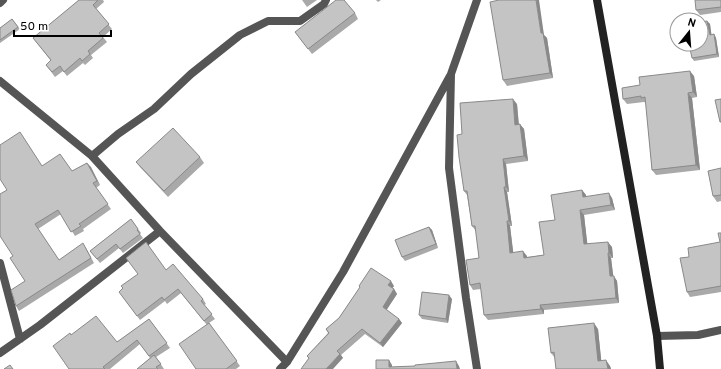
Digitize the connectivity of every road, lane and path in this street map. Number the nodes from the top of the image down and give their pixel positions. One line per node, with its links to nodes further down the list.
1 (3, 0): 5 (street)
2 (326, 0): 8 (street)
3 (477, 0): 6 (street)
4 (598, 0): 12 (main road)
5 (0, 3)
6 (451, 74): 15 (street); 17 (street)
7 (0, 81): 8 (street)
8 (92, 156): 9 (street)
9 (160, 231): 13 (street); 15 (street)
10 (0, 263): 13 (street)
11 (721, 330): 12 (street)
12 (656, 336): 18 (main road)
13 (20, 339): 14 (street)
14 (0, 353)
15 (287, 362): 16 (street)
16 (280, 369)
17 (477, 369)
18 (660, 369)

